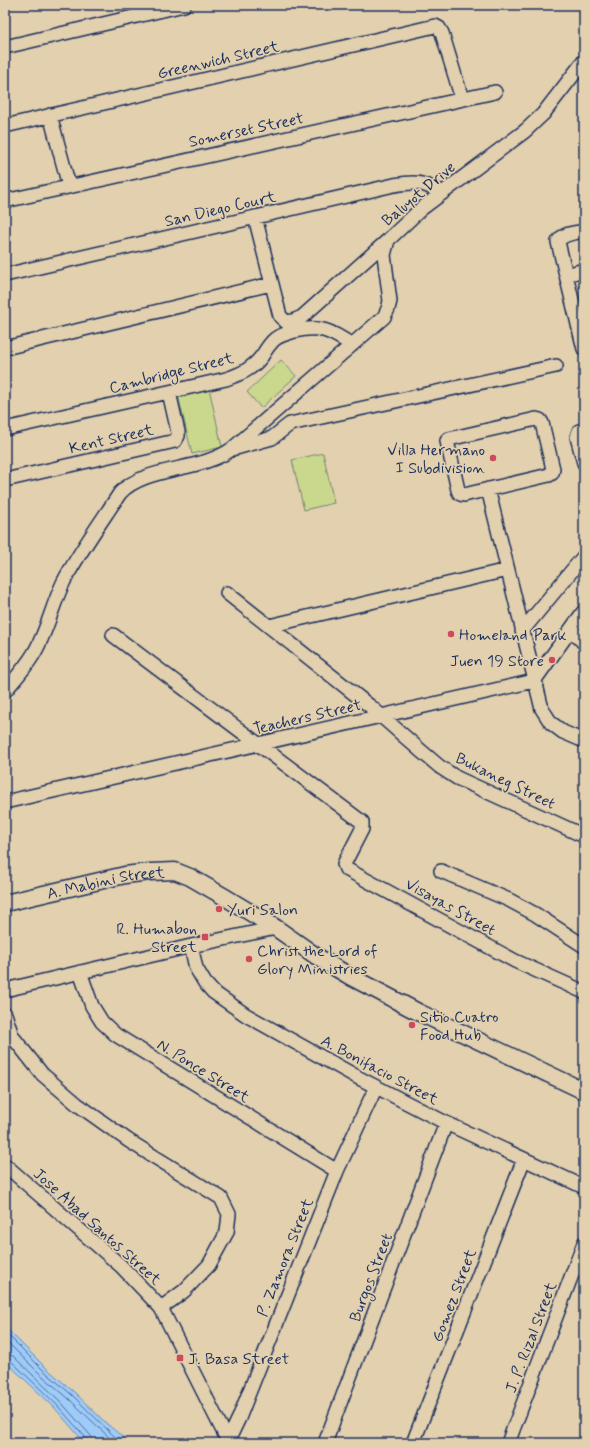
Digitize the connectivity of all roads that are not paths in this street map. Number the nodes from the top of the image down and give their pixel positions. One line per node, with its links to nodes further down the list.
1 (184, 5): 2 (street)
2 (5, 47)
3 (584, 61): 9 (street, Baluyot Drive)
4 (494, 92): 5 (street, Somerset Street)
5 (462, 99): 6 (street, Greenwich Street); 8 (street, Somerset Street)
6 (50, 115): 7 (street, Greenwich Street); 8 (street)
7 (5, 126)
8 (68, 186): 10 (street, Somerset Street)
9 (442, 193): 11 (street, San Diego Court); 13 (street, Baluyot Drive)
10 (5, 201)
11 (255, 217): 15 (street, San Diego Court); 17 (street)
12 (584, 231): 16 (street)
13 (388, 240): 17 (street); 19 (street, Baluyot Drive)
14 (584, 270): 16 (street)
15 (5, 275)
16 (566, 275): 18 (street)
17 (271, 284): 20 (street)
18 (579, 310): 21 (street)
19 (352, 345): 23 (street, Cambridge Street); 26 (street, Baluyot Drive)
20 (5, 348)
21 (584, 348)
22 (556, 366): 26 (street)
23 (170, 392): 24 (street, Cambridge Street); 28 (street, Kent Street)
24 (5, 429)
25 (584, 430): 27 (street)
26 (232, 449): 40 (street)
27 (584, 463)
28 (5, 480)
29 (488, 489): 29 (street); 31 (street)
30 (584, 556): 36 (street)
31 (507, 570): 34 (street); 36 (street)
32 (227, 593): 34 (street, Bukaneg Street)
33 (584, 611): 35 (street)
34 (269, 626): 41 (street, Bukaneg Street)
35 (571, 629): 38 (street); 39 (street)
36 (522, 631): 39 (street)
37 (113, 634): 43 (street)
38 (584, 643)
39 (534, 681): 41 (street, Teachers Street); 42 (street)
40 (5, 691)
41 (381, 716): 43 (street, Teachers Street); 45 (street, Bukaneg Street)
42 (584, 741)
43 (258, 745): 44 (street, Teachers Street); 53 (street, Visayas Street)
44 (5, 802)
45 (584, 836)
46 (441, 871): 50 (street)
47 (5, 903): 48 (street, A. Mabini Street)
48 (276, 928): 49 (street); 56 (street, A. Mabini Street)
49 (191, 946): 51 (street); 55 (street, A. Bonifacio Street)
50 (584, 946)
51 (80, 972): 52 (street); 60 (street, N. Ponce Street)
52 (5, 990)
53 (584, 992)
54 (5, 1014): 63 (street)
55 (376, 1087): 57 (street, A. Bonifacio Street); 60 (street, P. Zamora Street)
56 (584, 1091)
57 (446, 1123): 58 (street, A. Bonifacio Street); 65 (street, Burgos Street)
58 (524, 1159): 61 (street, A. Bonifacio Street); 66 (street, Gomez Street)
59 (5, 1166): 63 (street, Jose Abad Santos Street)
60 (337, 1171): 64 (street, P. Zamora Street)
61 (584, 1187)
62 (584, 1243): 67 (street, J. P. Rizal Street)
63 (161, 1308): 64 (street, Jose Abad Santos Street)
64 (229, 1442)
65 (325, 1443)
66 (413, 1443)
67 (508, 1443)

